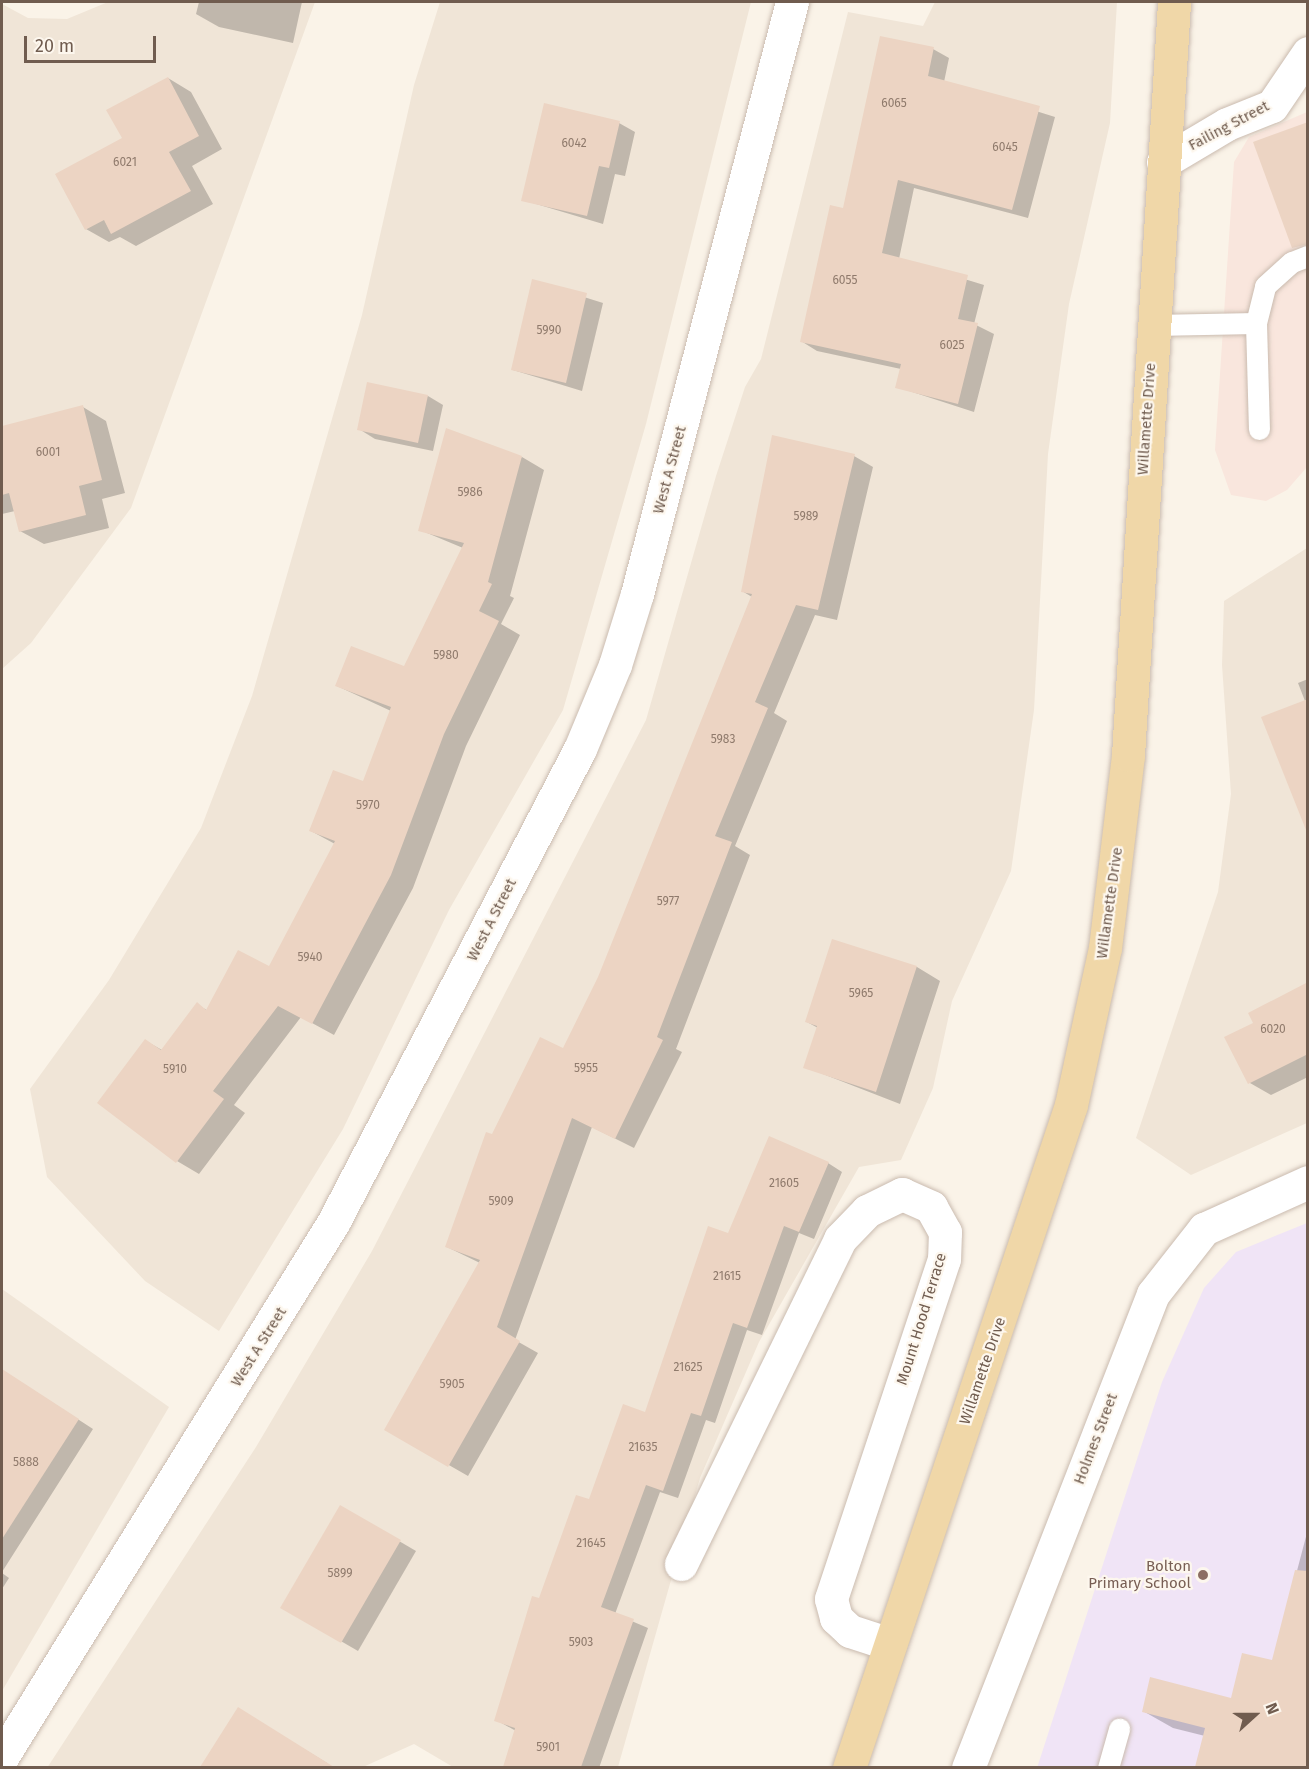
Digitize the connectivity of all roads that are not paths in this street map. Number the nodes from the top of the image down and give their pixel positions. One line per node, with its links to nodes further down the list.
1 (792, 2): 13 (street, West A Street)
2 (1174, 2): 4 (main road, Willamette Drive)
3 (1306, 53): 4 (street, Failing Street)
4 (1163, 162): 7 (main road, Willamette Drive)
5 (1308, 256): 6 (lane)
6 (1256, 323): 7 (lane); 8 (lane)
7 (1153, 325): 11 (main road, Willamette Drive)
8 (1259, 429)
9 (1308, 1182): 15 (street, Holmes Street)
10 (681, 1564): 11 (street, Mount Hood Terrace)
11 (890, 1644): 14 (main road, Willamette Drive)
12 (1119, 1729): 16 (lane)
13 (2, 1757)
14 (849, 1767)
15 (968, 1767)
16 (1108, 1767)

